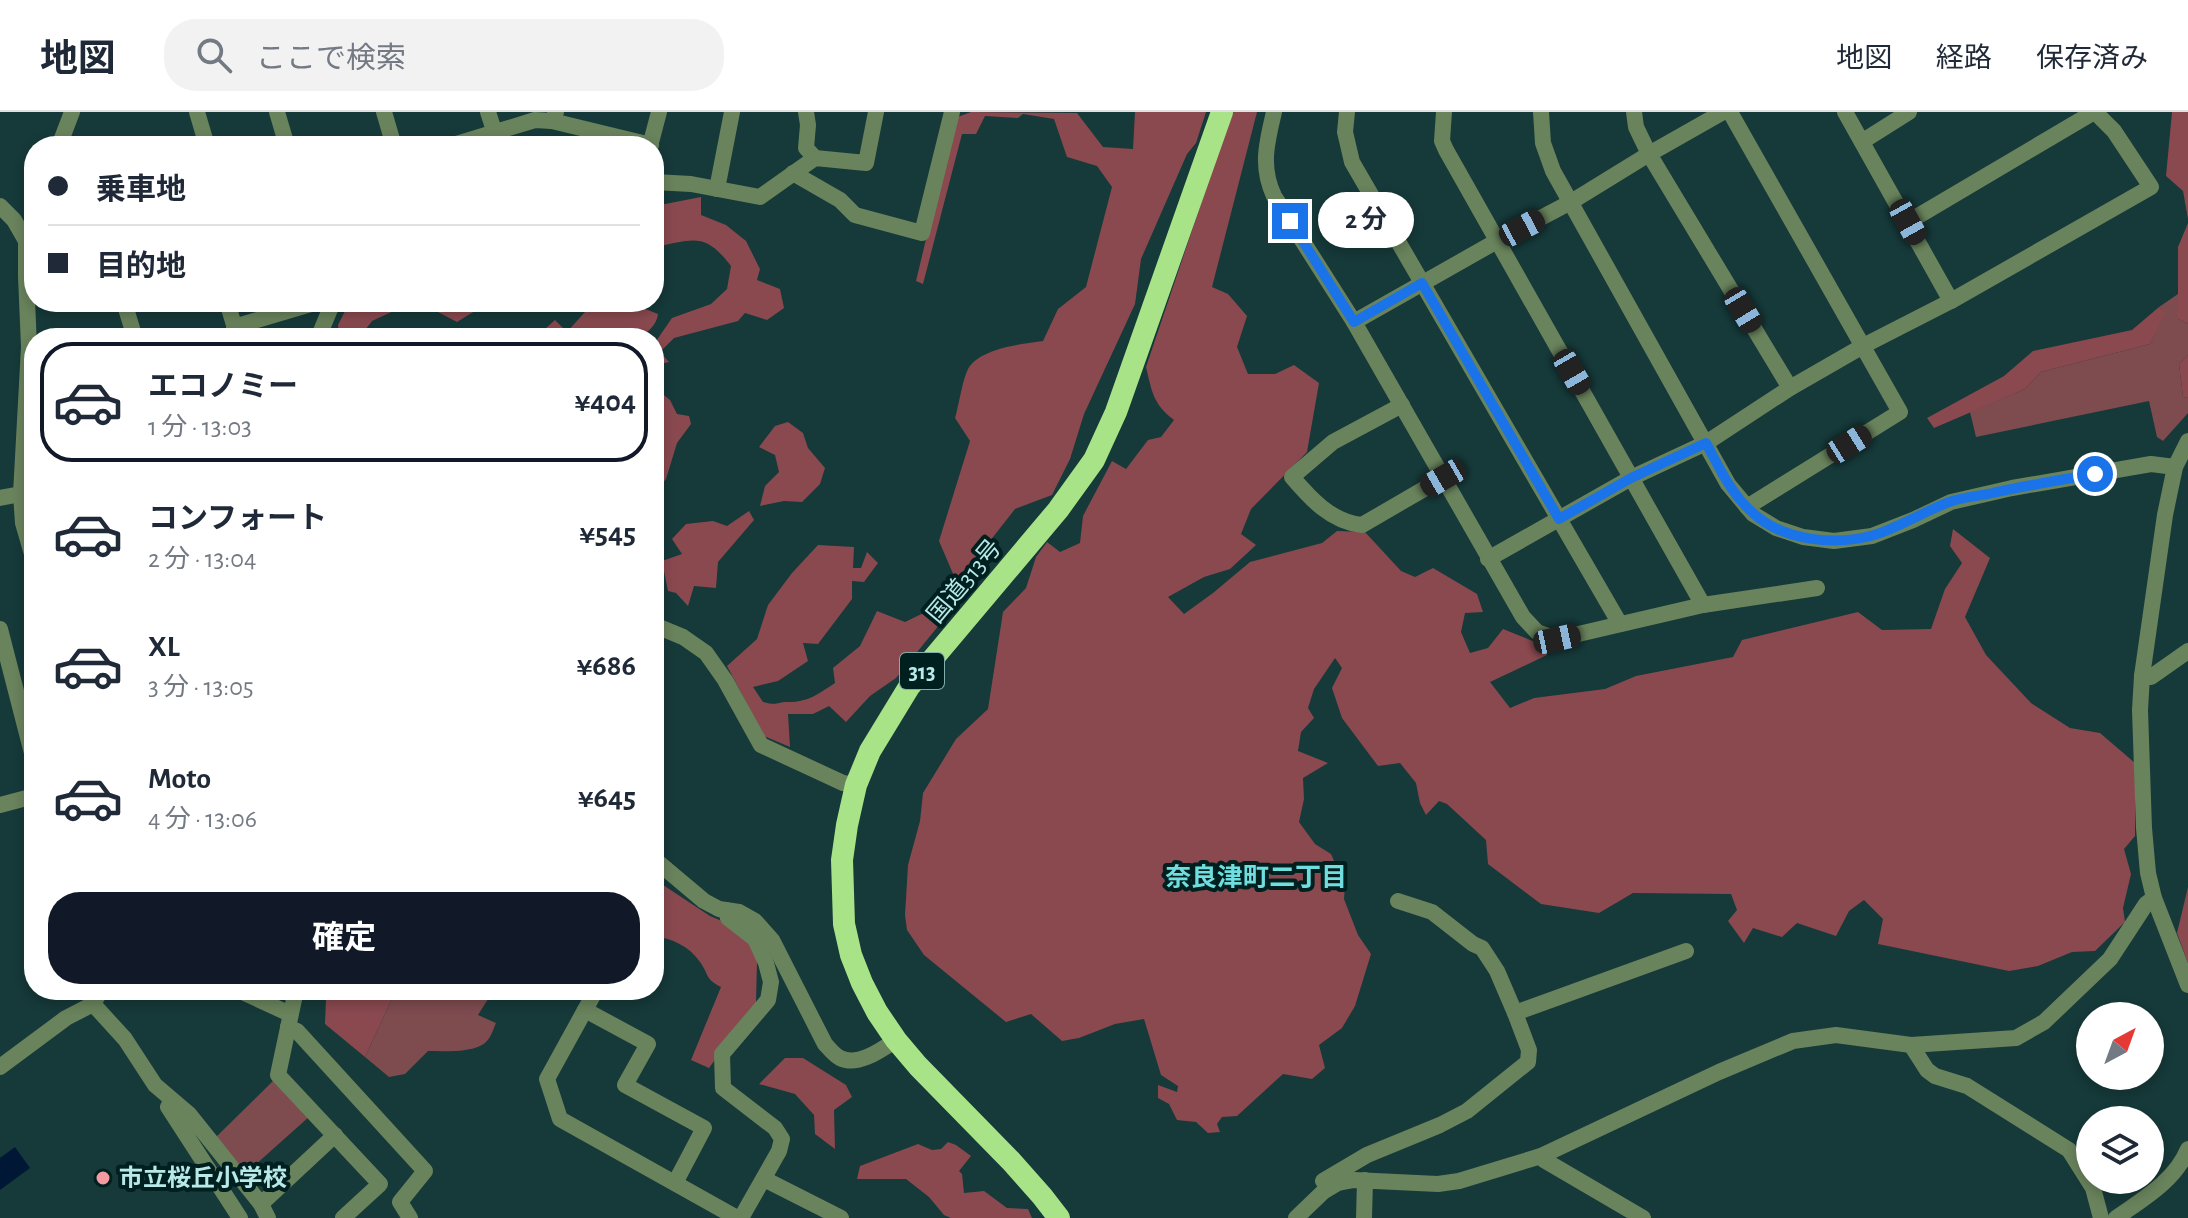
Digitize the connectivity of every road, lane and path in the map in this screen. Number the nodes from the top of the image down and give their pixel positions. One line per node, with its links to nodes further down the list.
1 (72, 112): 23 (street)
2 (197, 112): 24 (street)
3 (277, 112): 25 (street)
4 (384, 112): 26 (street)
5 (488, 112): 27 (street)
6 (659, 112): 30 (street)
7 (732, 112): 36 (street)
8 (806, 112): 33 (street)
9 (876, 112): 33 (street)
10 (952, 112): 34 (street)
11 (1222, 112): 70 (highway, 国道313号 / 313)
12 (1274, 112): 45 (street)
13 (1347, 112): 42 (street)
14 (1444, 112): 41 (street)
15 (1541, 112): 37 (street)
16 (1634, 112): 32 (street)
17 (1723, 112): 32 (street)
18 (1730, 112): 47 (street)
19 (1845, 112): 31 (street)
20 (1909, 112): 31 (street)
21 (2094, 112): 39 (street); 43 (street)
22 (554, 117): 28 (street); 29 (street)
23 (63, 136)
24 (204, 136)
25 (284, 136)
26 (391, 136)
27 (496, 136)
28 (505, 136)
29 (617, 136)
30 (653, 136)
31 (1863, 141): 39 (street)
32 (1649, 154): 37 (street); 48 (street)
33 (815, 158): 34 (street)
34 (793, 173): 36 (street)
35 (664, 183): 36 (street)
36 (717, 189)
37 (1571, 202): 41 (street); 52 (street)
38 (0, 206): 40 (street)
39 (1908, 222): 43 (street)
40 (24, 238)
41 (1497, 241): 42 (street); 55 (street)
42 (1422, 283): 45 (street); 59 (street)
43 (1951, 301): 47 (street)
44 (291, 312): 46 (street)
45 (1354, 322): 49 (street)
46 (249, 328)
47 (1863, 346): 48 (street); 58 (street)
48 (1790, 388): 52 (street)
49 (1402, 405): 54 (street); 54 (street)
50 (24, 439): 56 (street)
51 (2188, 441): 53 (street)
52 (1706, 443): 55 (street); 58 (street)
53 (2175, 467): 58 (street); 68 (street)
54 (1443, 478): 61 (street)
55 (1631, 478): 59 (street); 63 (street)
56 (21, 494): 57 (street); 60 (street)
57 (0, 498)
58 (1747, 507)
59 (1559, 519): 61 (street); 64 (street)
60 (24, 526)
61 (1488, 559): 64 (street)
62 (1817, 588): 63 (street)
63 (1703, 605): 64 (street)
64 (1620, 624)
65 (0, 629): 69 (street)
66 (664, 629): 70 (street)
67 (2188, 651): 68 (street)
68 (2142, 676): 74 (street)
69 (24, 722)
70 (856, 785): 87 (highway, 国道313号 / 313)
71 (24, 799): 72 (street)
72 (0, 805)
73 (664, 867): 76 (street)
74 (2154, 898): 78 (street); 88 (street)
75 (1398, 901): 85 (street)
76 (726, 910): 87 (street); 94 (street)
77 (1686, 951): 85 (street)
78 (2188, 985)
79 (93, 1000): 89 (street)
80 (99, 1000): 90 (street)
81 (255, 1000): 86 (street)
82 (294, 1000): 86 (street)
83 (590, 1000): 84 (street)
84 (585, 1010): 96 (street); 96 (street)
85 (1515, 1013): 107 (street)
86 (289, 1020): 91 (street); 98 (street)
87 (896, 1040): 106 (highway, 国道313号 / 313)
88 (1911, 1045): 93 (street); 111 (street)
89 (0, 1067)
90 (172, 1100): 99 (street); 101 (street)
91 (335, 1135): 97 (street); 99 (street)
92 (2188, 1149): 100 (street)
93 (1541, 1156): 95 (street); 110 (street)
94 (764, 1179): 104 (street); 105 (street)
95 (1365, 1180): 108 (street); 109 (street)
96 (675, 1183): 104 (street)
97 (380, 1184): 98 (street); 102 (street)
98 (400, 1202): 103 (street)
99 (264, 1211)
100 (2121, 1214)
101 (240, 1218)
102 (343, 1218)
103 (410, 1218)
104 (739, 1218)
105 (841, 1218)
106 (1059, 1218)
107 (1285, 1218)
108 (1296, 1218)
109 (1364, 1218)
110 (1643, 1218)
111 (2101, 1218)

